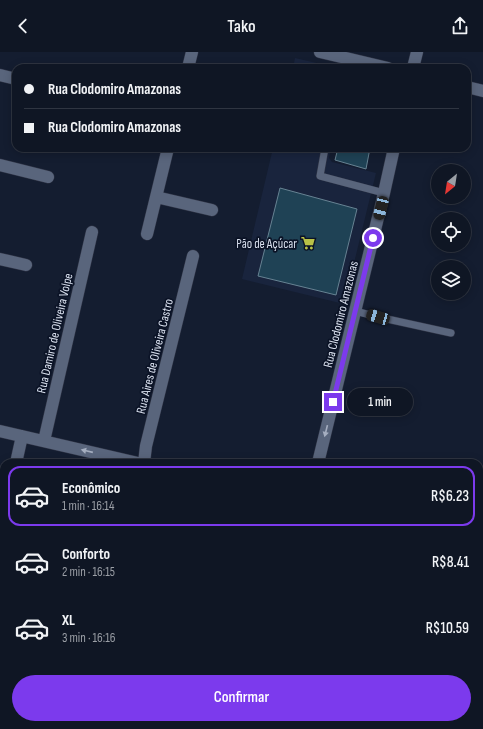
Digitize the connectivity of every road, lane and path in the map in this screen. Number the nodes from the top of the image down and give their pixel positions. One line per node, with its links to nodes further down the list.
1 (192, 52): 4 (street)
2 (320, 52): 5 (street)
3 (417, 52): 6 (street)
4 (189, 64)
5 (371, 64)
6 (414, 64)
7 (0, 75): 8 (street)
8 (12, 77)
9 (471, 88): 10 (street)
10 (483, 91)
11 (167, 152): 17 (street)
12 (324, 152): 16 (lane)
13 (393, 152): 16 (street, Rua Clodomiro Amazonas)
14 (0, 165): 15 (street)
15 (48, 177)
16 (384, 193): 24 (street, Rua Clodomiro Amazonas)
17 (156, 198): 18 (street); 20 (street)
18 (212, 210)
19 (92, 232): 28 (street, Rua Damiro de Oliveira Volpe)
20 (147, 234)
21 (193, 256): 31 (street, Rua Aires de Oliveira Castro)
22 (0, 259): 23 (street)
23 (26, 265)
24 (355, 311): 25 (lane); 32 (street, Rua Clodomiro Amazonas, one-way to 32)
25 (451, 333)
26 (0, 431): 27 (street)
27 (22, 436): 28 (street); 29 (street)
28 (44, 441): 30 (street, one-way to 28)
29 (17, 459)
30 (121, 459)
31 (144, 459)
32 (319, 459)

